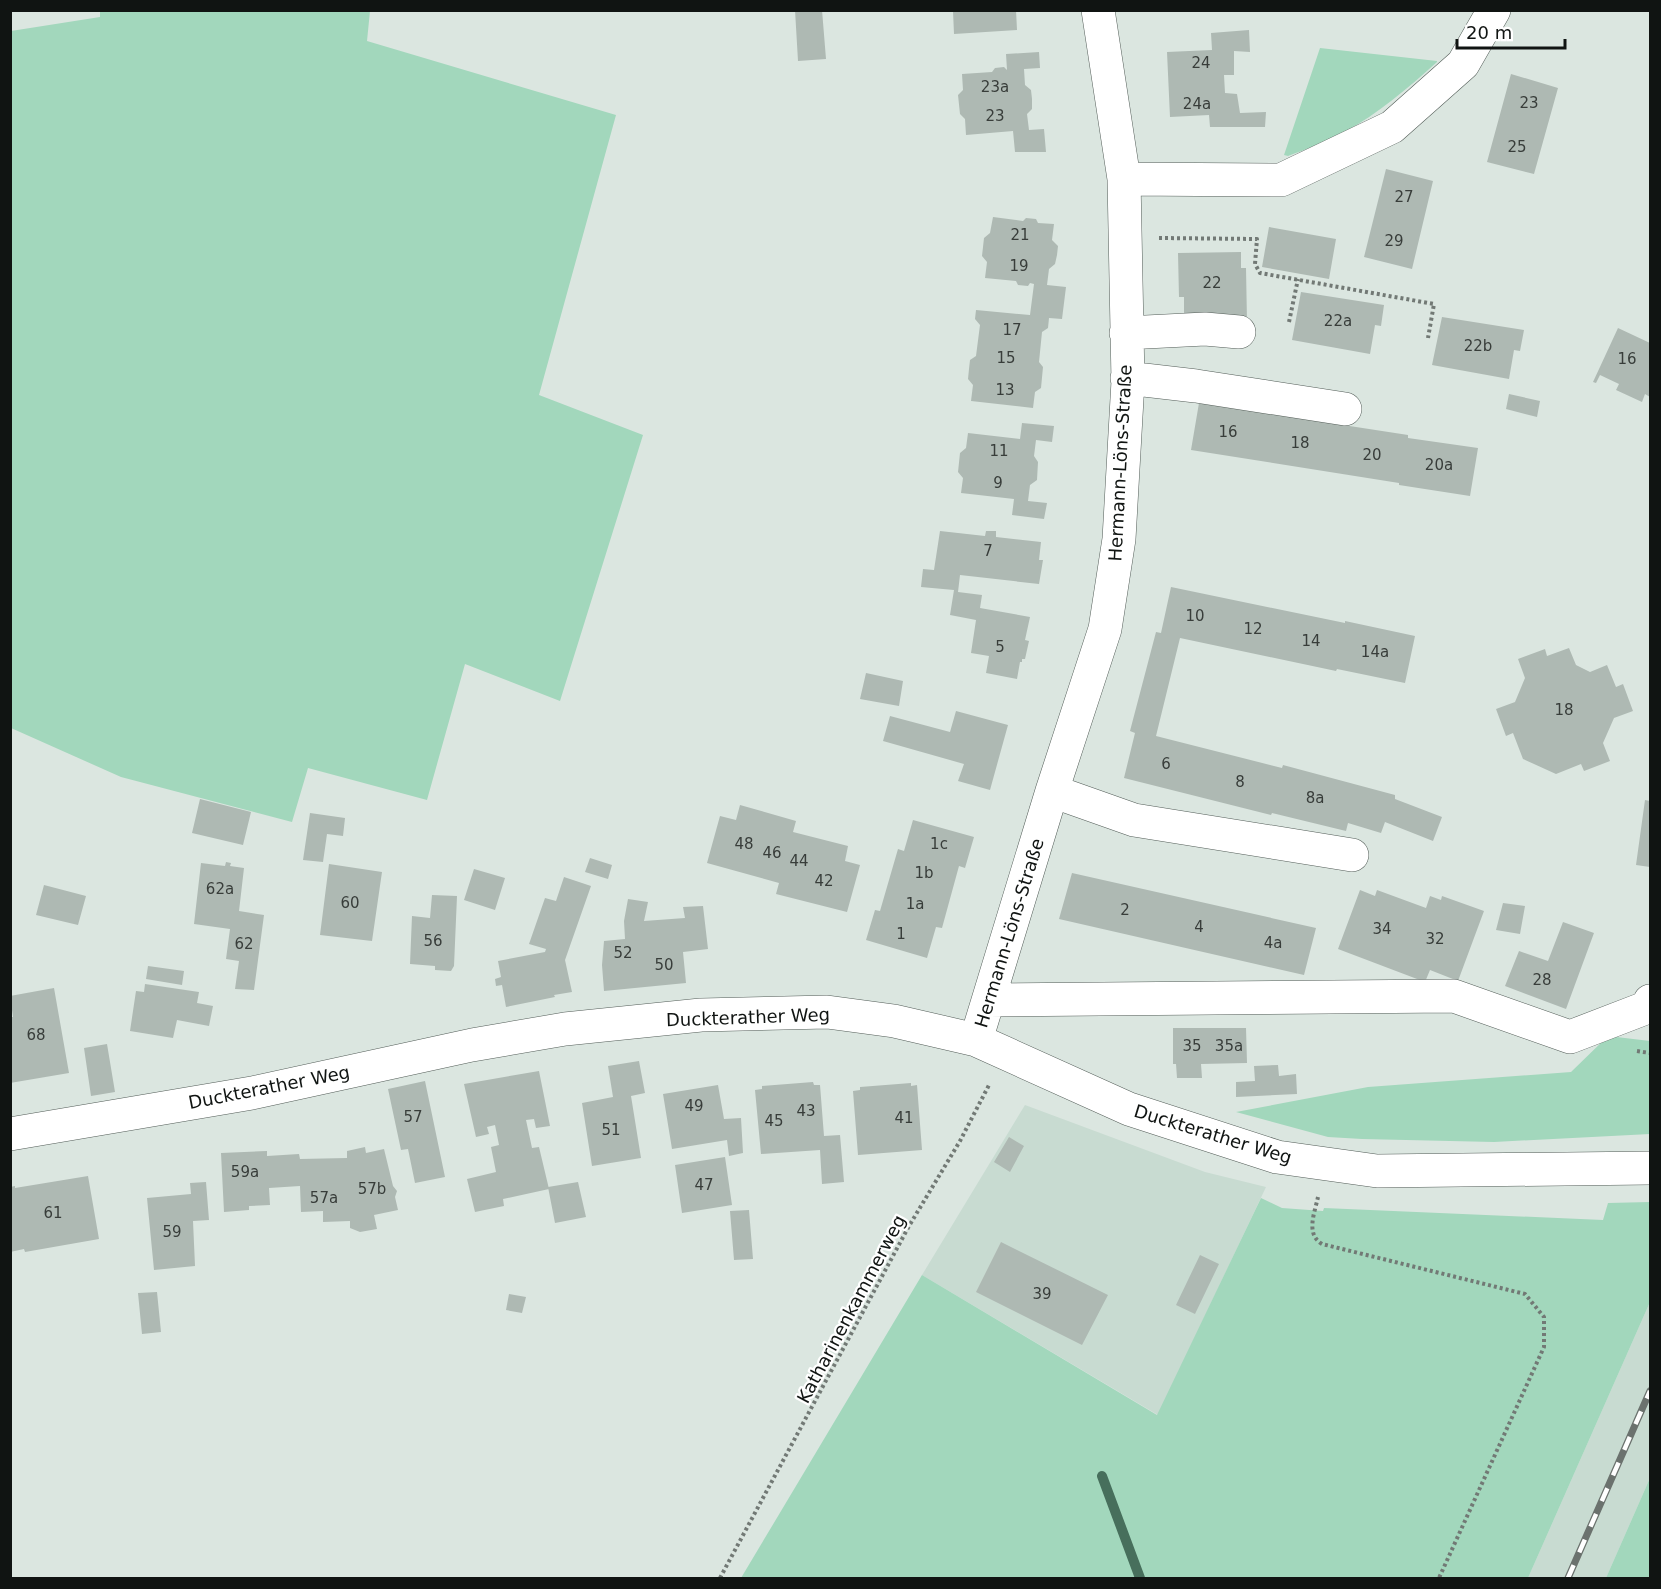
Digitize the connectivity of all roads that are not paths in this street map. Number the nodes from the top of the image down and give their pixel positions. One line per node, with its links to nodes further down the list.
1 (1098, 10): 3 (street, Hermann-Löns-Straße)
2 (1494, 10): 3 (street)
3 (1124, 179): 5 (street, Hermann-Löns-Straße)
4 (1239, 332): 5 (street)
5 (1126, 333): 6 (street, Hermann-Löns-Straße)
6 (1127, 378): 7 (street); 8 (street, Hermann-Löns-Straße)
7 (1345, 409)
8 (1052, 791): 9 (street); 10 (street, Hermann-Löns-Straße)
9 (1352, 855)
10 (989, 1000): 11 (street); 12 (street, Hermann-Löns-Straße)
11 (1650, 1001)
12 (976, 1040): 13 (street, Duckterather Weg); 14 (street, Duckterather Weg)
13 (10, 1134)
14 (1650, 1168)

